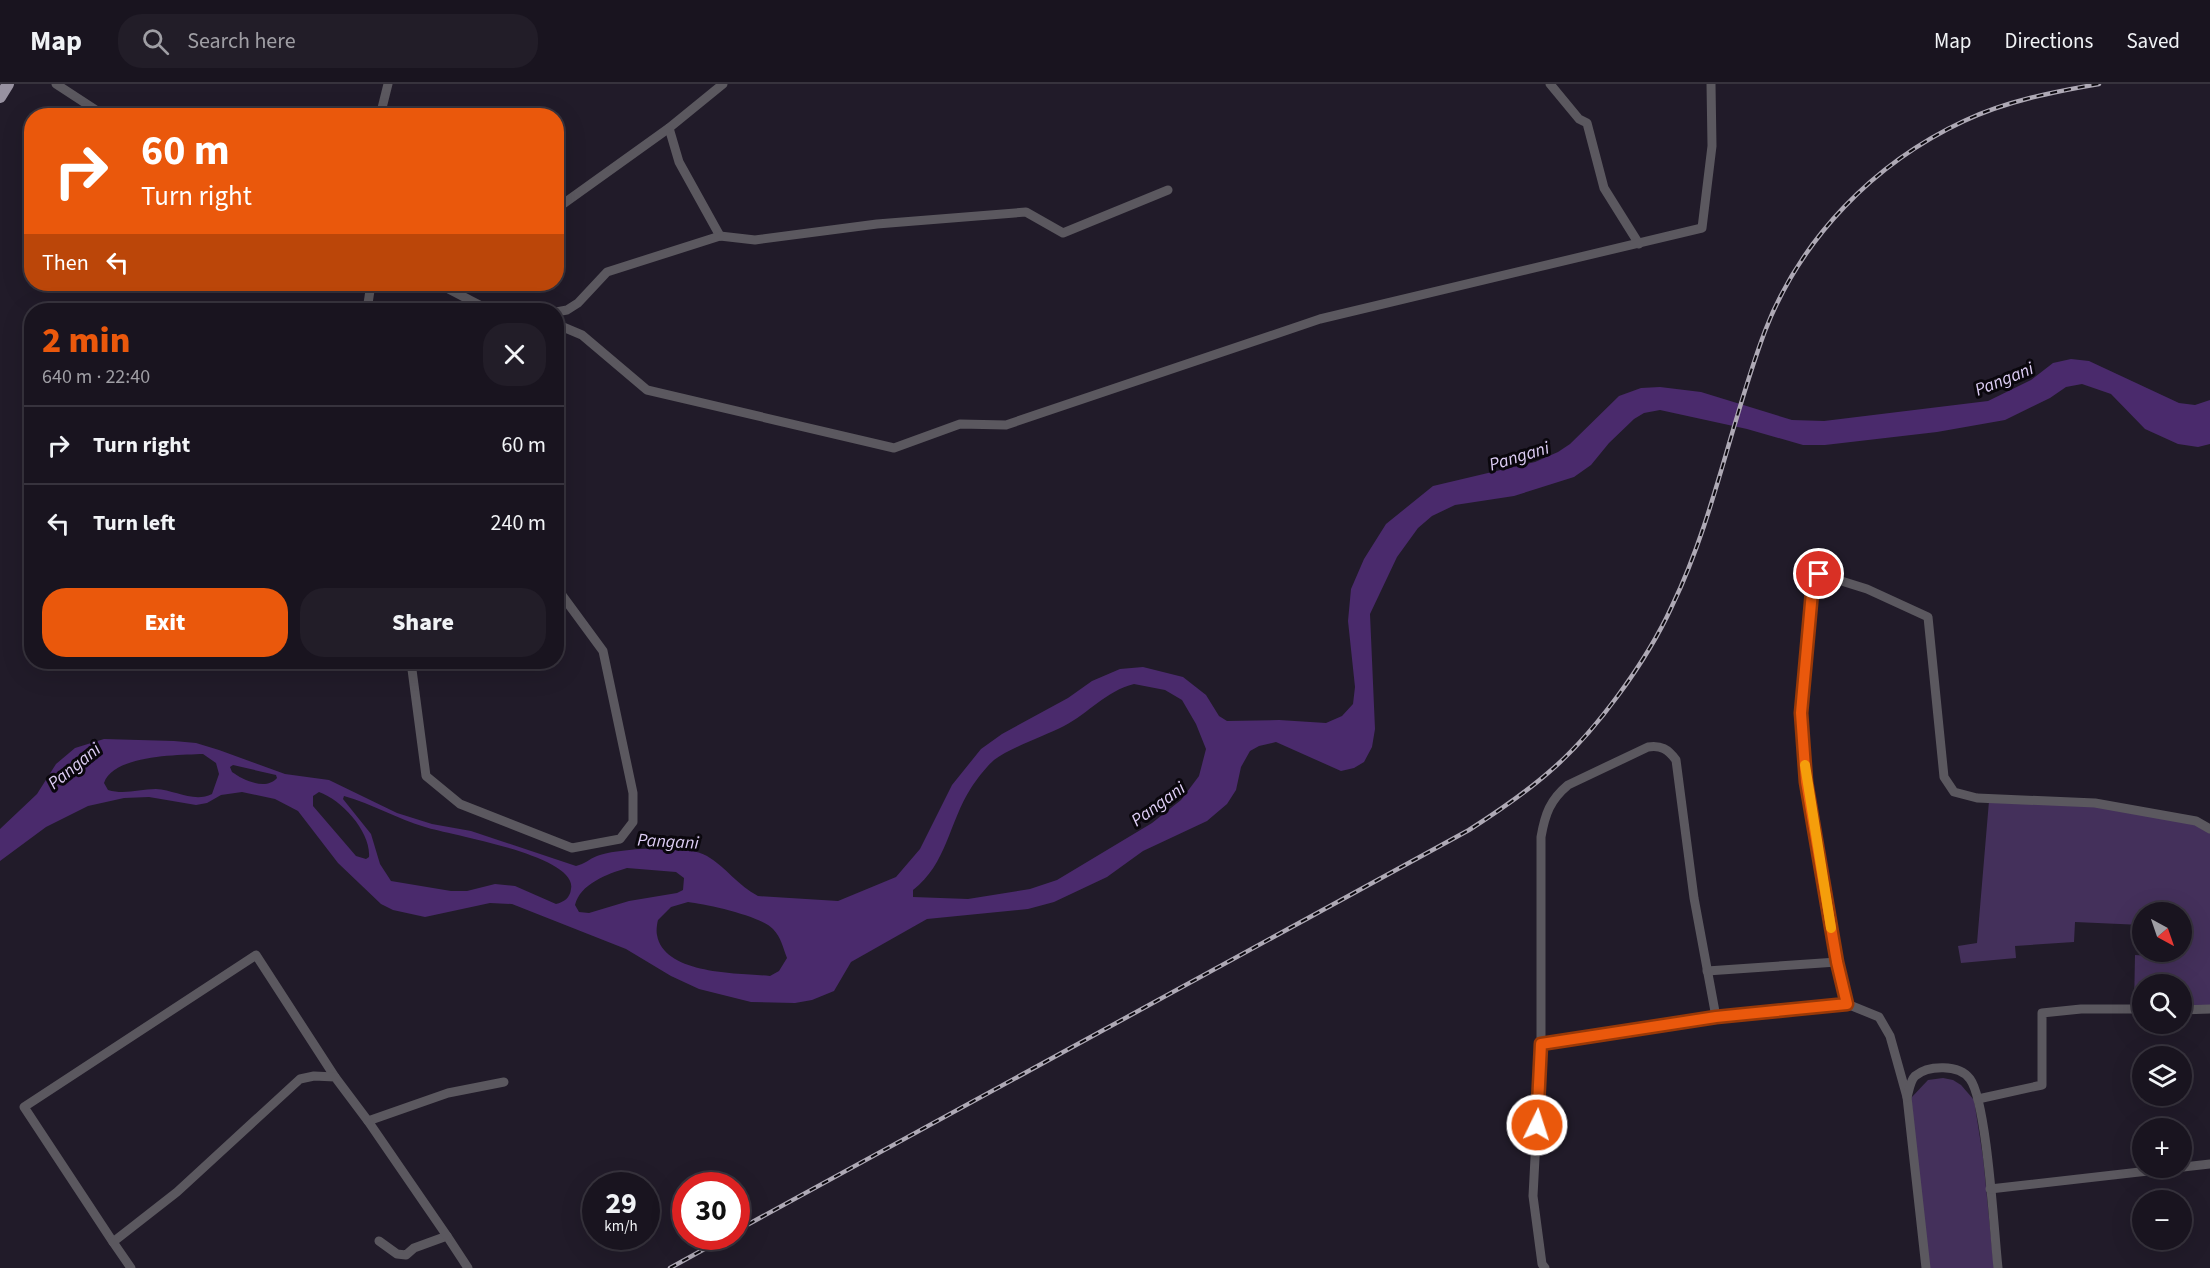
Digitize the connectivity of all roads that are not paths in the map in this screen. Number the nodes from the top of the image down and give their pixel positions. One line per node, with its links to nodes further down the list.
1 (8, 84): 7 (main road)
2 (56, 84): 8 (street)
3 (388, 84): 9 (street)
4 (723, 84): 10 (street)
5 (1550, 84): 14 (street)
6 (1711, 84): 14 (street)
7 (0, 97)
8 (93, 108)
9 (382, 108)
10 (669, 128): 12 (street); 13 (street)
11 (1168, 190): 13 (street)
12 (564, 203)
13 (720, 236): 17 (street)
14 (1639, 243): 18 (street)
15 (452, 291): 16 (street)
16 (476, 303)
17 (564, 311)
18 (564, 327)
19 (564, 598): 20 (street)
20 (412, 669)
21 (2210, 829): 22 (street)
22 (1837, 962): 23 (street); 24 (street)
23 (1707, 971): 28 (street); 29 (street)
24 (1847, 1004): 28 (street); 32 (street)
25 (2132, 1009): 33 (street)
26 (2210, 1009): 27 (street)
27 (2192, 1010)
28 (1716, 1017): 29 (street)
29 (1541, 1044): 42 (street)
30 (335, 1077): 34 (street); 39 (street); 39 (street)
31 (504, 1082): 34 (street)
32 (1907, 1097): 33 (street); 43 (street)
33 (1978, 1098): 36 (street)
34 (368, 1121): 37 (street)
35 (2210, 1164): 36 (street)
36 (1990, 1189): 44 (street)
37 (447, 1236): 38 (street); 41 (street)
38 (379, 1241)
39 (113, 1242): 40 (street)
40 (131, 1268)
41 (468, 1268)
42 (1545, 1268)
43 (1926, 1268)
44 (1998, 1268)

